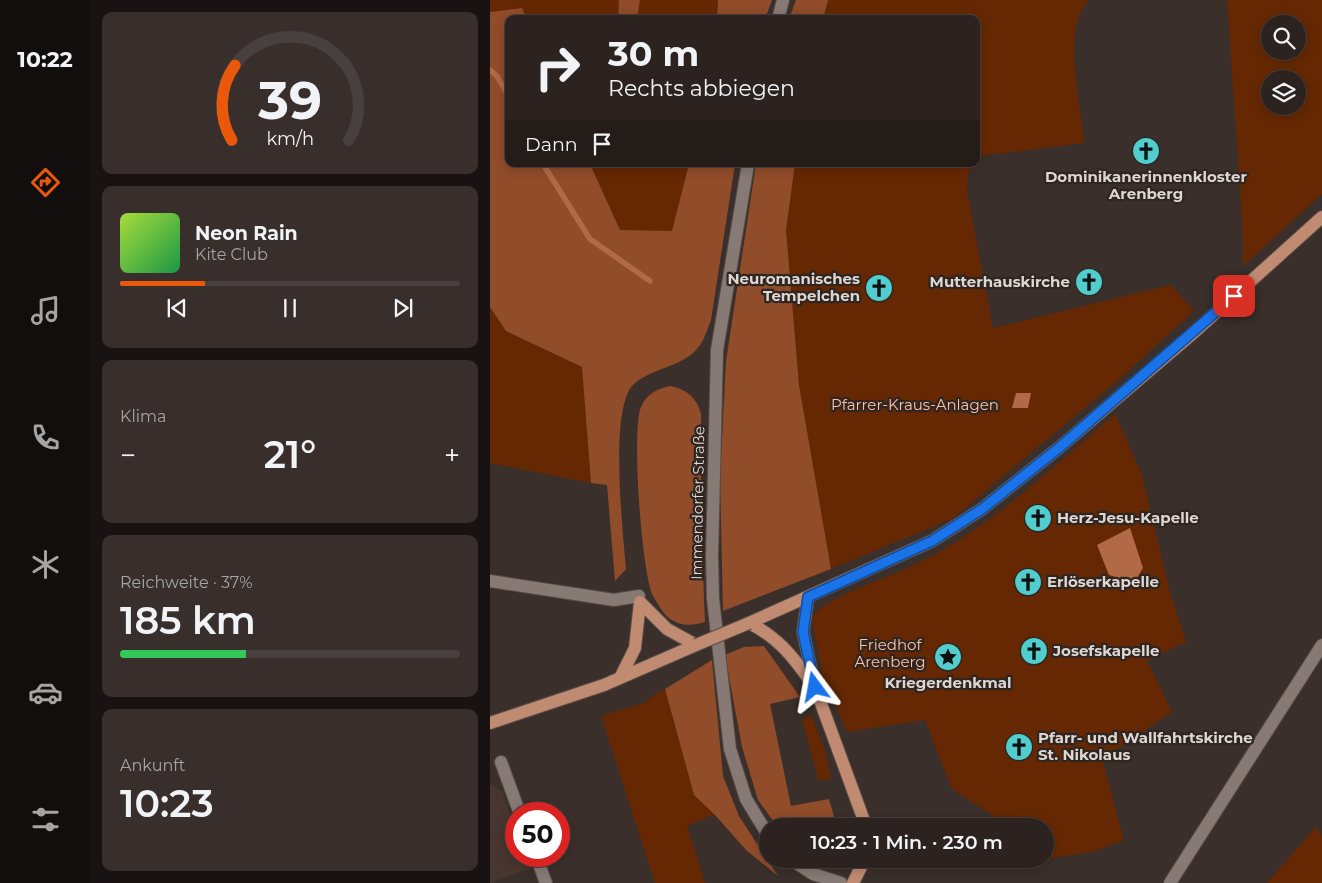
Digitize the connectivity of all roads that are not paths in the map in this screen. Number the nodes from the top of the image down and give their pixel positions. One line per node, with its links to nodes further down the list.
1 (783, 0): 2 (street)
2 (779, 15)
3 (748, 167): 17 (street, Immendorfer Straße)
4 (1322, 217): 7 (main road)
5 (490, 581): 6 (street)
6 (638, 596)
7 (808, 597): 8 (main road); 12 (main road)
8 (749, 623): 9 (main road, bridge); 12 (main road)
9 (696, 645): 11 (main road); 11 (main road)
10 (1322, 645): 24 (street)
11 (620, 678): 13 (main road)
12 (815, 687): 16 (main road)
13 (490, 723)
14 (501, 762): 15 (street)
15 (516, 802)
16 (863, 818)
17 (759, 820)
18 (540, 867): 21 (street)
19 (804, 868): 22 (street)
20 (860, 868): 23 (main road)
21 (546, 883)
22 (840, 883)
23 (853, 883)
24 (1170, 883)

